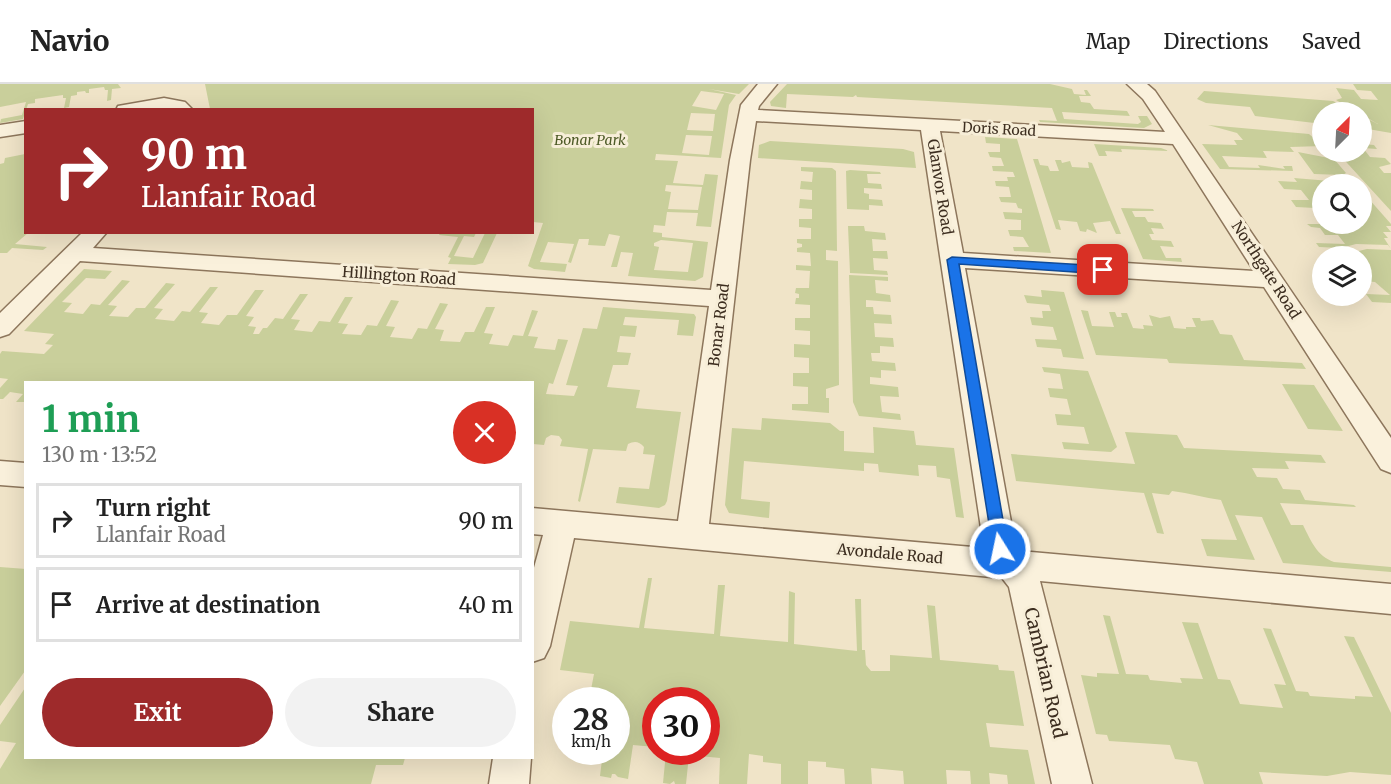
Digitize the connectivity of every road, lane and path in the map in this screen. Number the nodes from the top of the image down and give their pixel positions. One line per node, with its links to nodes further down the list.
1 (768, 84): 5 (street)
2 (1136, 84): 9 (street, Northgate Road)
3 (140, 108): 4 (street)
4 (182, 108)
5 (748, 115): 6 (street, Doris Road); 14 (street, Bonar Road)
6 (930, 126): 9 (street, Doris Road); 12 (street, Glanvor Road)
7 (24, 127): 8 (street)
8 (0, 131)
9 (1179, 139): 13 (street, Northgate Road)
10 (94, 234): 11 (street)
11 (75, 254): 14 (street, Hillington Road); 15 (street)
12 (952, 260): 13 (street); 21 (street, Glanvor Road)
13 (1272, 280): 16 (street, Northgate Road)
14 (723, 299): 20 (street, Bonar Road)
15 (0, 328)
16 (1391, 461)
17 (0, 473): 18 (street)
18 (24, 475)
19 (547, 523): 20 (street, Avondale Road); 23 (street)
20 (692, 536): 21 (street, Avondale Road)
21 (1013, 565): 22 (street, Avondale Road); 26 (street, Cambrian Road)
22 (1391, 599)
23 (534, 630)
24 (512, 759): 25 (street)
25 (509, 784)
26 (1072, 784)

